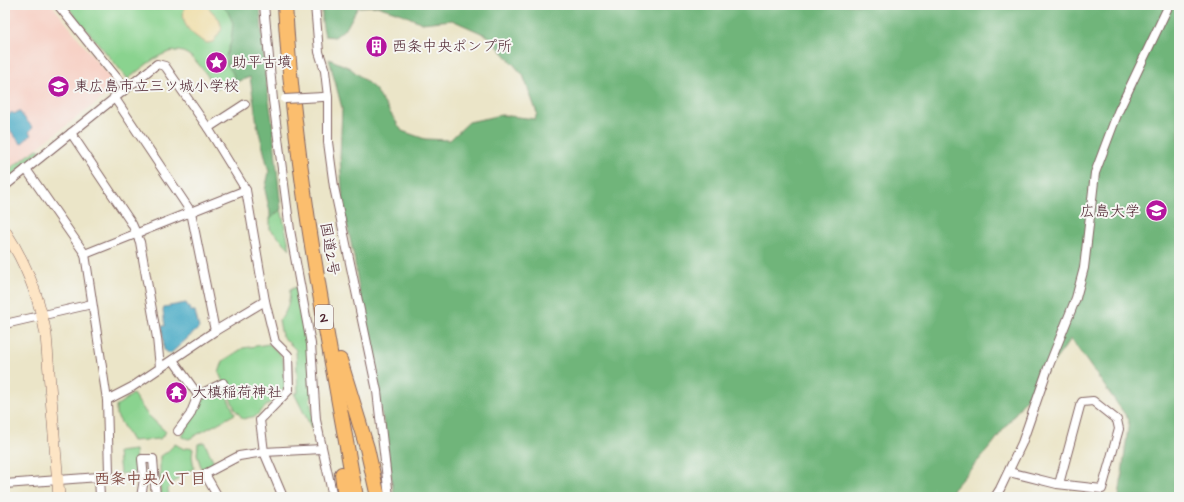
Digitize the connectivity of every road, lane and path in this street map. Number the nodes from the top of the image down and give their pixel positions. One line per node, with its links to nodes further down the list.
1 (58, 5): 8 (street)
2 (264, 5): 11 (street)
3 (279, 5): 15 (highway)
4 (285, 5): 15 (highway, 国道2号 / 2)
5 (292, 5): 15 (highway)
6 (315, 5): 10 (street)
7 (1169, 5): 37 (street)
8 (125, 88): 9 (street); 13 (street)
9 (114, 97): 14 (street); 19 (street)
10 (326, 97): 11 (street, bridge); 52 (street)
11 (273, 100): 35 (street)
12 (245, 104): 13 (street)
13 (208, 128): 18 (street)
14 (70, 133): 16 (street); 21 (street)
15 (296, 136): 23 (highway, 国道2号 / 2)
16 (26, 169): 17 (street); 22 (street)
17 (5, 186)
18 (246, 190): 19 (street); 24 (street)
19 (191, 212): 21 (street); 28 (street)
20 (5, 231): 26 (street)
21 (136, 233): 22 (street); 30 (street)
22 (85, 254): 25 (street)
23 (317, 278): 49 (highway); 50 (highway, 国道2号 / 2); 51 (highway)
24 (265, 301): 28 (street); 36 (street)
25 (92, 304): 26 (street); 33 (street)
26 (43, 316): 27 (street); 39 (street)
27 (5, 324)
28 (215, 331): 29 (street)
29 (173, 360): 30 (street); 32 (street)
30 (160, 368): 33 (street)
31 (223, 382): 32 (street)
32 (198, 395): 34 (street)
33 (107, 400): 38 (street)
34 (178, 430)
35 (322, 449): 36 (street); 48 (street)
36 (264, 452): 46 (street); 47 (street)
37 (1009, 472): 41 (street); 53 (street)
38 (99, 477): 39 (street); 43 (street)
39 (57, 480): 40 (street); 42 (street)
40 (5, 484)
41 (1059, 484): 41 (street)
42 (59, 497)
43 (100, 497)
44 (141, 497): 45 (street)
45 (156, 497)
46 (218, 497)
47 (283, 497)
48 (333, 497)
49 (345, 497)
50 (356, 497)
51 (378, 497)
52 (389, 497)
53 (995, 497)

